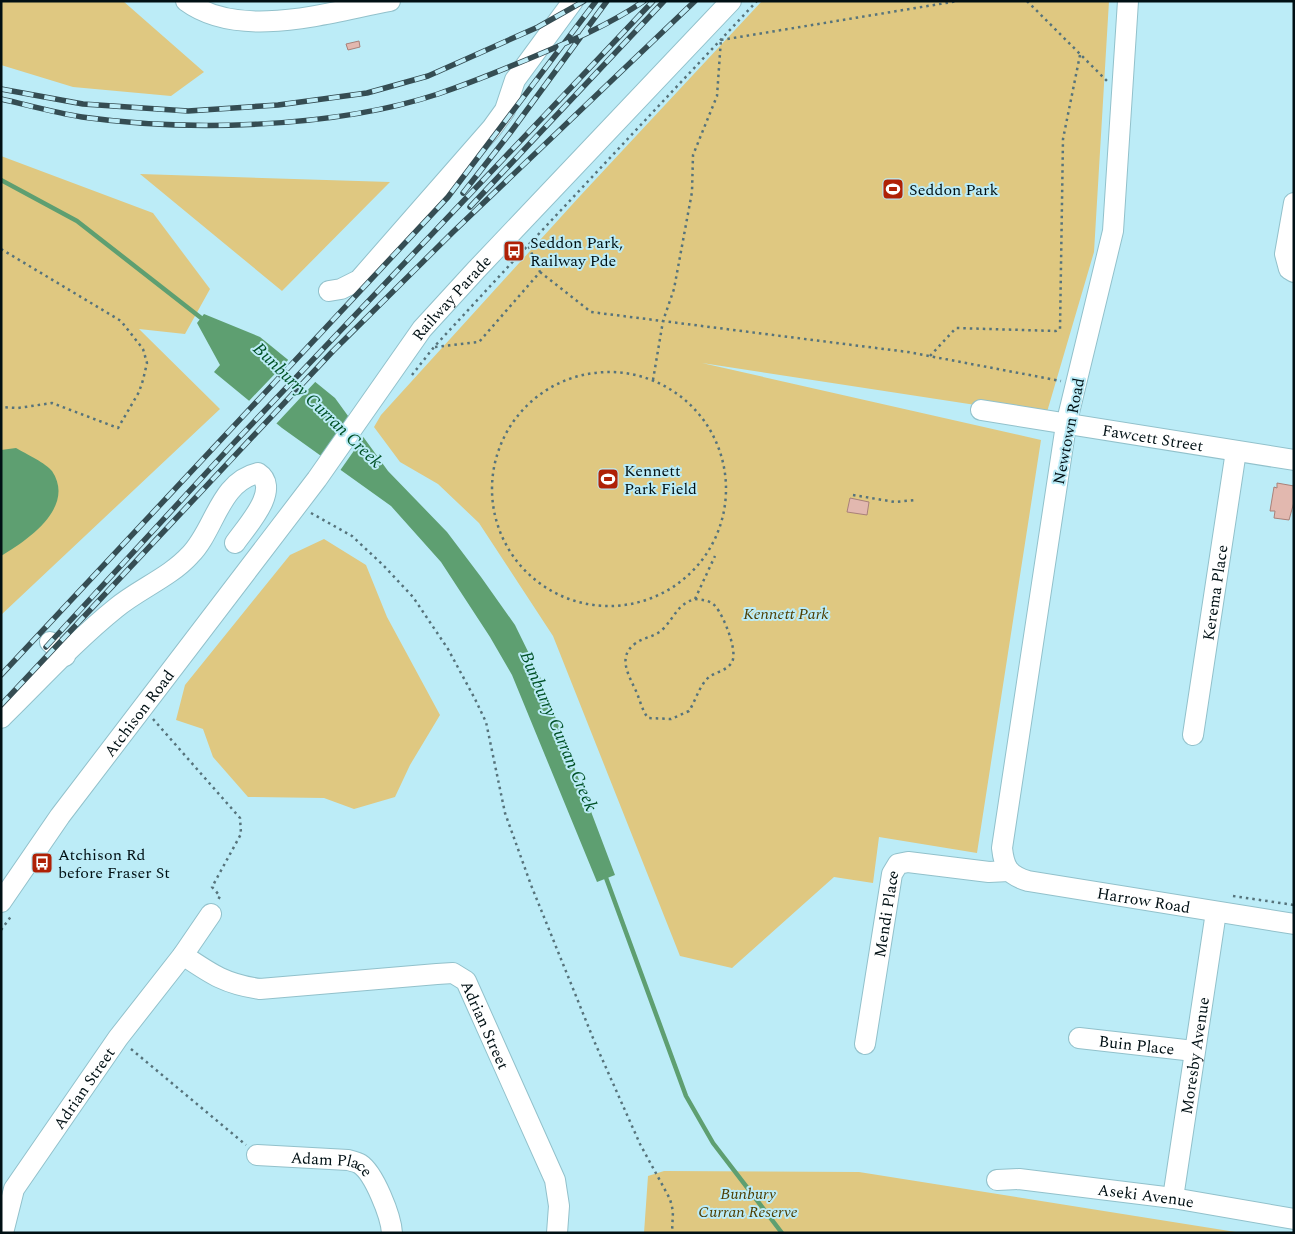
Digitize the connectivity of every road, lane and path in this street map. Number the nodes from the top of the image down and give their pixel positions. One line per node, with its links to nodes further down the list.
1 (186, 1): 2 (street)
2 (390, 1)
3 (573, 1): 17 (street)
4 (731, 1): 33 (street, Railway Parade)
5 (757, 1): 9 (path)
6 (958, 1): 9 (path)
7 (1027, 1): 10 (path)
8 (1128, 1): 11 (street, Newtown Road)
9 (721, 39): 13 (path); 18 (path)
10 (1080, 55): 11 (path); 20 (path)
11 (1122, 96): 23 (street, Newtown Road)
12 (1294, 203): 16 (street)
13 (528, 244): 15 (path); 19 (path)
14 (1, 249): 24 (path)
15 (540, 272): 18 (path); 19 (path)
16 (1294, 272)
17 (330, 291)
18 (664, 321): 20 (path); 22 (path)
19 (434, 347): 21 (path)
20 (930, 356): 23 (path)
21 (408, 379)
22 (653, 380): 22 (path)
23 (1076, 383): 26 (street, Newtown Road)
24 (1, 407)
25 (981, 410): 26 (street, Fawcett Street)
26 (1066, 425): 27 (street, Fawcett Street); 42 (street, Newtown Road)
27 (1236, 451): 28 (street, Fawcett Street); 41 (street, Kerema Place)
28 (1294, 460)
29 (853, 495): 30 (path)
30 (915, 500)
31 (307, 512): 61 (path)
32 (255, 514): 33 (street); 34 (street); 38 (street)
33 (280, 528): 44 (street, Atchison Road)
34 (235, 543)
35 (714, 556): 36 (path)
36 (695, 599): 36 (path)
37 (50, 642): 38 (street)
38 (65, 656): 39 (street)
39 (1, 718)
40 (152, 718): 47 (path)
41 (1194, 735)
42 (1006, 866): 46 (street, Harrow Road); 52 (street, Mendi Place)
43 (1226, 894): 45 (path)
44 (1, 902)
45 (1294, 905)
46 (1216, 912): 48 (street, Harrow Road); 53 (street, Moresby Avenue)
47 (211, 914): 49 (street, Adrian Street)
48 (1294, 924)
49 (183, 954): 50 (street, Adrian Street); 60 (street, Adrian Street)
50 (118, 1038): 54 (path); 58 (street, Adrian Street)
51 (1079, 1038): 53 (street, Buin Place)
52 (865, 1044)
53 (1194, 1052): 56 (street, Moresby Avenue)
54 (258, 1155): 59 (street, Adam Place)
55 (998, 1180): 56 (street, Aseki Avenue)
56 (1173, 1198): 57 (street, Aseki Avenue)
57 (1294, 1219)
58 (3, 1233)
59 (392, 1233)
60 (557, 1233)
61 (672, 1233)

